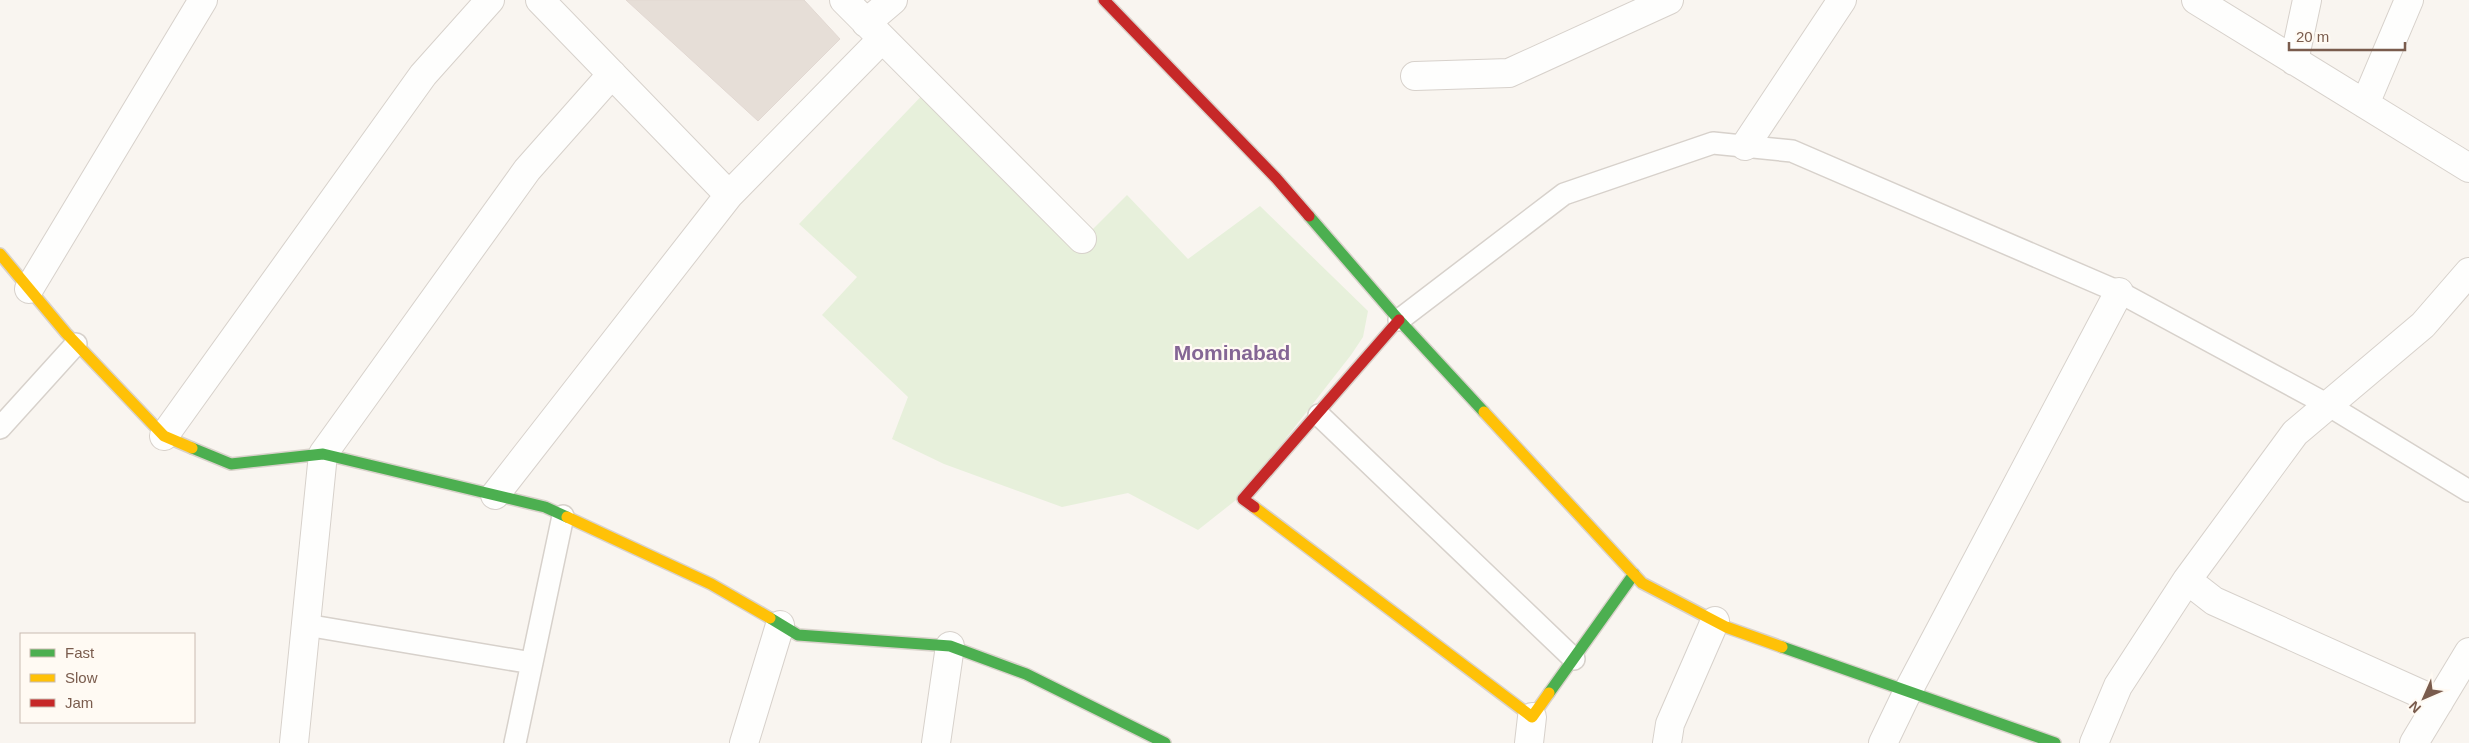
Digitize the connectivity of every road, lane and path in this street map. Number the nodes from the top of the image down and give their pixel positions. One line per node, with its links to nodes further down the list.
1 (203, 0): 23 (street)
2 (490, 0): 30 (street)
3 (540, 0): 14 (street)
4 (844, 0): 12 (street)
5 (893, 0): 12 (street)
6 (1104, 0): 25 (street)
7 (1669, 0): 15 (street)
8 (1842, 0): 17 (street)
9 (2196, 0): 13 (street)
10 (2307, 0): 13 (street)
11 (2409, 0): 16 (street)
12 (874, 31): 19 (street); 20 (street)
13 (2294, 61): 16 (street)
14 (612, 74): 19 (street); 31 (street)
15 (1415, 76)
16 (2365, 104): 18 (street)
17 (1745, 146): 24 (lane); 25 (lane)
18 (2469, 168)
19 (729, 196): 33 (street)
20 (1082, 239)
21 (0, 254): 23 (street)
22 (2469, 272): 27 (street)
23 (29, 289): 26 (street)
24 (2119, 292): 27 (lane); 44 (street)
25 (1400, 320): 28 (street); 35 (street)
26 (76, 344): 29 (lane); 30 (street)
27 (2328, 405): 32 (lane); 36 (street)
28 (1319, 415): 42 (lane); 46 (street)
29 (0, 428)
30 (164, 436): 31 (street)
31 (323, 454): 33 (street); 39 (street)
32 (2469, 490)
33 (495, 495): 34 (street)
34 (563, 516): 38 (street); 43 (lane)
35 (1634, 574): 37 (street); 42 (street)
36 (2187, 580): 45 (street); 55 (street)
37 (1715, 621): 44 (street); 52 (street)
38 (780, 624): 40 (street); 49 (street)
39 (306, 625): 43 (lane); 47 (street)
40 (950, 646): 50 (street); 51 (street)
41 (2469, 652): 45 (street)
42 (1574, 659): 46 (street)
43 (532, 663): 48 (lane)
44 (1908, 691): 53 (street); 54 (street)
45 (2439, 702): 56 (street)
46 (1530, 730)
47 (294, 743)
48 (515, 743)
49 (744, 743)
50 (936, 743)
51 (1166, 743)
52 (1667, 743)
53 (1884, 743)
54 (2055, 743)
55 (2094, 743)
56 (2414, 743)

